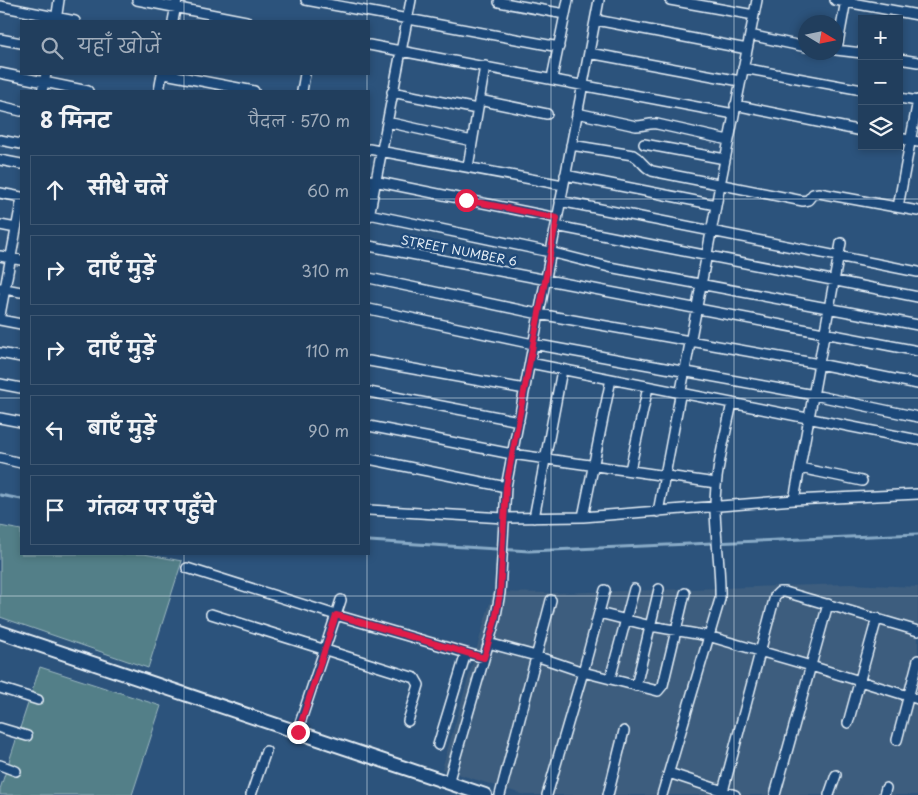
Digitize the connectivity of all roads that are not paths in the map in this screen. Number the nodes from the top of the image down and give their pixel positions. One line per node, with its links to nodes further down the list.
1 (60, 0): 18 (street)
2 (137, 0): 12 (street)
3 (306, 0): 19 (street)
4 (410, 0): 19 (street)
5 (568, 0): 14 (street)
6 (599, 0): 22 (street)
7 (670, 0): 15 (street)
8 (757, 0): 15 (street)
9 (835, 0): 10 (street)
10 (845, 1): 16 (street); 17 (street)
11 (498, 2): 14 (street)
12 (176, 4): 20 (street); 21 (street)
13 (0, 6): 18 (street)
14 (565, 14): 28 (street)
15 (754, 15): 23 (street)
16 (842, 15)
17 (918, 15)
18 (56, 19)
19 (407, 19): 28 (street); 30 (street)
20 (173, 20)
21 (242, 20)
22 (596, 20): 29 (street); 32 (street)
23 (750, 35): 27 (street); 29 (street)
24 (0, 39): 25 (street)
25 (20, 43)
26 (370, 44): 30 (street)
27 (798, 45)
28 (559, 47): 42 (street)
29 (747, 49): 37 (street)
30 (401, 50): 36 (street); 51 (street)
31 (843, 51): 33 (street)
32 (589, 53): 43 (street); 45 (street)
33 (858, 53)
34 (903, 60): 35 (street)
35 (918, 62)
36 (485, 66): 42 (street); 54 (street)
37 (743, 68): 43 (street); 46 (street)
38 (0, 74): 44 (street)
39 (164, 75): 48 (street)
40 (169, 75): 49 (street)
41 (305, 75): 50 (street)
42 (552, 78): 45 (street)
43 (740, 81): 56 (street)
44 (44, 83): 47 (street)
45 (583, 84): 56 (street); 58 (street)
46 (858, 89)
47 (82, 90)
48 (159, 90)
49 (249, 90)
50 (302, 90)
51 (392, 92): 54 (street); 60 (street)
52 (903, 99): 53 (street)
53 (918, 101): 65 (street)
54 (478, 104): 59 (street); 64 (street)
55 (0, 106): 57 (street)
56 (734, 110): 61 (street); 63 (street)
57 (20, 111)
58 (577, 113): 63 (street); 68 (street)
59 (547, 114)
60 (387, 122): 64 (street); 70 (street)
61 (858, 130)
62 (0, 140): 66 (street)
63 (728, 140): 71 (street)
64 (472, 141): 74 (street)
65 (914, 141): 84 (street)
66 (20, 144)
67 (644, 144): 71 (street)
68 (571, 145): 75 (street); 78 (street)
69 (370, 149): 70 (street)
70 (381, 152): 74 (street); 76 (street)
71 (725, 159): 78 (street)
72 (0, 160): 73 (street)
73 (20, 164)
74 (468, 167): 77 (street)
75 (565, 175): 77 (street); 83 (street)
76 (372, 181): 82 (street); 88 (street)
77 (563, 185): 81 (street)
78 (720, 185): 83 (street); 84 (street)
79 (0, 193): 80 (street)
80 (20, 198)
81 (560, 201): 88 (street); 91 (street)
82 (370, 203)
83 (716, 205): 91 (street)
84 (898, 207): 86 (street)
85 (20, 210): 89 (street)
86 (918, 211)
87 (370, 214): 94 (street)
88 (556, 222): 94 (street); 95 (street)
89 (18, 224): 90 (street); 98 (street)
90 (0, 225)
91 (711, 232): 95 (street); 97 (street)
92 (840, 243): 97 (street)
93 (370, 246): 102 (street, STREET NUMBER 6)
94 (550, 252): 102 (street); 104 (street)
95 (706, 255): 103 (street); 104 (street)
96 (0, 256): 98 (street)
97 (838, 257): 100 (street); 103 (street)
98 (11, 258): 99 (street); 105 (street)
99 (20, 260)
100 (918, 272)
101 (370, 278): 111 (street)
102 (544, 281): 109 (street, STREET NUMBER 6); 111 (street)
103 (834, 282): 107 (street); 110 (street)
104 (701, 284): 109 (street); 110 (street)
105 (2, 288): 106 (street); 112 (street)
106 (20, 292)
107 (918, 297)
108 (370, 309): 118 (street)
109 (696, 309): 116 (street, STREET NUMBER 6); 117 (street)
110 (829, 309): 115 (street); 116 (street)
111 (539, 314): 117 (street); 118 (street)
112 (0, 315)
113 (0, 320): 114 (street)
114 (20, 324)
115 (918, 325)
116 (824, 334): 119 (street, STREET NUMBER 6); 124 (street)
117 (690, 341): 124 (street); 126 (street)
118 (533, 344): 123 (street); 126 (street)
119 (918, 351)
120 (0, 353): 121 (street)
121 (20, 357)
122 (370, 360): 132 (street)
123 (530, 363): 125 (street); 132 (street)
124 (819, 364): 129 (street); 135 (street)
125 (562, 370): 127 (street); 146 (street)
126 (685, 370): 134 (street); 135 (street)
127 (611, 379): 130 (street); 149 (street)
128 (0, 384): 131 (street)
129 (918, 384)
130 (648, 387): 134 (street); 151 (street)
131 (20, 388)
132 (525, 389): 140 (street)
133 (370, 392): 140 (street)
134 (680, 393): 136 (street); 152 (street)
135 (814, 394): 137 (street); 139 (street)
136 (732, 403): 139 (street); 154 (street)
137 (918, 417)
138 (0, 418): 141 (street)
139 (810, 418): 143 (street); 150 (street)
140 (519, 421): 144 (street)
141 (20, 422)
142 (370, 426): 144 (street)
143 (918, 440)
144 (512, 454): 146 (street); 155 (street)
145 (0, 458): 148 (street)
146 (545, 458): 149 (street); 163 (street)
147 (370, 459): 155 (street)
148 (20, 463)
149 (593, 465): 151 (street); 161 (street)
150 (800, 468): 153 (street); 157 (street)
151 (630, 470): 152 (street)
152 (664, 476): 154 (street); 160 (street)
153 (862, 481)
154 (716, 483): 159 (street)
155 (506, 487): 162 (street)
156 (918, 494): 157 (street)
157 (794, 500): 159 (street)
158 (370, 510): 162 (street)
159 (715, 511): 160 (street); 181 (street)
160 (658, 512): 161 (street)
161 (583, 517): 163 (street)
162 (504, 518): 163 (street); 182 (street)
163 (534, 518)
164 (187, 568): 174 (street)
165 (660, 589): 177 (street)
166 (605, 590): 172 (street)
167 (634, 590): 176 (street)
168 (685, 593): 178 (street)
169 (341, 600): 174 (street)
170 (551, 600): 186 (street)
171 (828, 604): 175 (street); 184 (street); 189 (street)
172 (599, 613): 176 (street); 190 (street)
173 (211, 614): 183 (street)
174 (336, 615): 183 (street); 185 (street)
175 (877, 618): 179 (street); 192 (street)
176 (625, 620): 177 (street); 191 (street)
177 (650, 626): 178 (street); 193 (street)
178 (676, 630): 181 (street); 193 (street)
179 (918, 631)
180 (0, 632): 202 (street)
181 (708, 636): 184 (street); 209 (street)
182 (488, 643): 186 (street); 187 (street)
183 (324, 650): 198 (street); 202 (street)
184 (760, 650): 189 (street); 213 (street)
185 (466, 653): 187 (street); 205 (street)
186 (536, 656): 190 (street); 216 (street)
187 (484, 658): 211 (street)
188 (918, 660): 195 (street)
189 (811, 666): 192 (street); 221 (street)
190 (583, 672): 191 (street); 217 (street)
191 (610, 679): 193 (street)
192 (861, 681): 195 (street); 199 (street)
193 (636, 686)
194 (0, 688): 197 (street)
195 (908, 696): 196 (street); 204 (street)
196 (918, 699)
197 (38, 700)
198 (408, 721)
199 (848, 724)
200 (0, 728): 203 (street)
201 (624, 731): 218 (street)
202 (298, 732): 211 (street)
203 (27, 736)
204 (897, 740)
205 (438, 745)
206 (266, 751): 214 (street)
207 (0, 765): 208 (street)
208 (16, 771)
209 (669, 773): 213 (street); 219 (street)
210 (836, 775): 222 (street)
211 (448, 783): 212 (street)
212 (462, 791): 215 (street)
213 (722, 793): 220 (street)
214 (251, 795)
215 (485, 795)
216 (500, 795)
217 (547, 795)
218 (608, 795)
219 (662, 795)
220 (735, 795)
221 (775, 795)
222 (830, 795)

